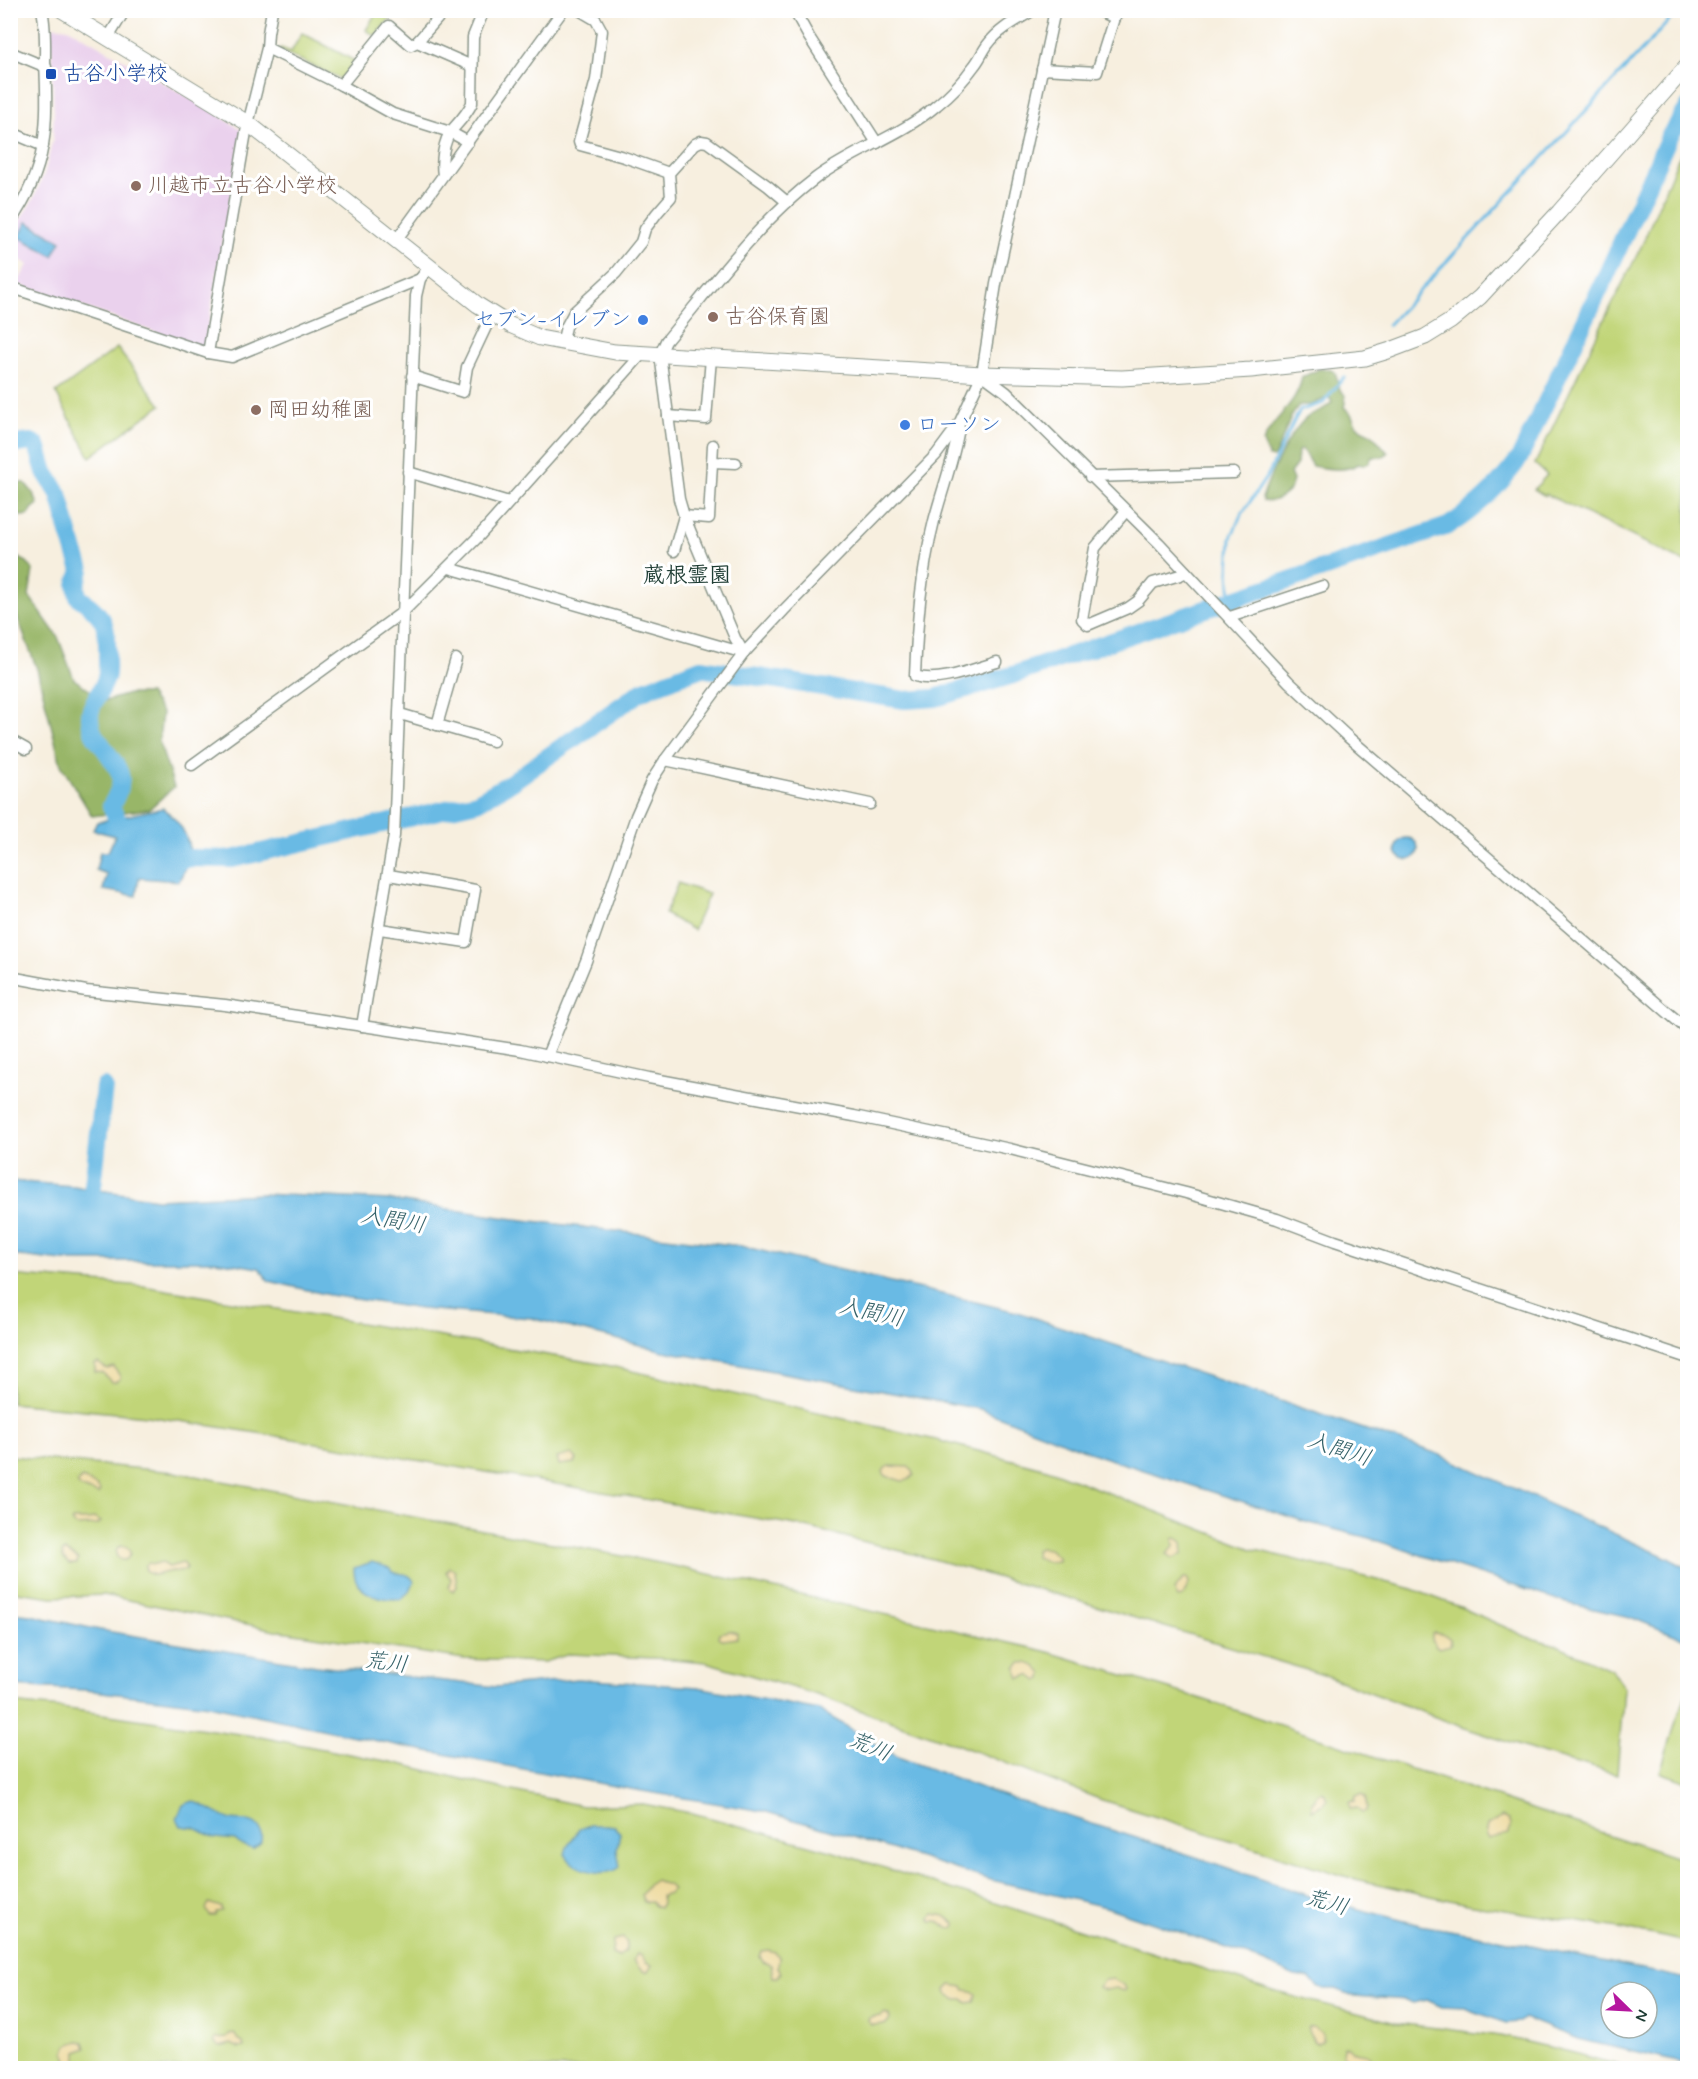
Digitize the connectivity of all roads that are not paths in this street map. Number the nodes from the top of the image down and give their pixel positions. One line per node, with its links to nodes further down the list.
1 (42, 10): 20 (street)
2 (62, 10): 14 (street)
3 (125, 10): 14 (street)
4 (272, 10): 16 (street)
5 (430, 10): 15 (street)
6 (484, 10): 19 (street)
7 (563, 10): 26 (street)
8 (579, 10): 29 (street)
9 (794, 10): 27 (street)
10 (1033, 10): 27 (street)
11 (1055, 10): 21 (street)
12 (1097, 10): 13 (street)
13 (1117, 14): 21 (street)
14 (108, 38): 23 (street)
15 (417, 42): 19 (street); 22 (street)
16 (267, 48): 22 (street); 23 (street)
17 (10, 52): 20 (street)
18 (1688, 65): 43 (street)
19 (472, 66): 25 (street)
20 (46, 67): 28 (street)
21 (1042, 69): 43 (street)
22 (341, 85): 25 (street)
23 (249, 124): 33 (street); 39 (street)
24 (10, 132): 28 (street)
25 (450, 132): 26 (street); 30 (street)
26 (468, 142): 30 (street)
27 (877, 143): 31 (street)
28 (43, 146): 32 (street)
29 (669, 173): 31 (street); 38 (street)
30 (443, 176): 33 (street)
31 (787, 202): 41 (street)
32 (10, 222)
33 (397, 239): 34 (street)
34 (430, 266): 35 (street); 37 (street)
35 (420, 279): 39 (street); 44 (street)
36 (10, 287): 39 (street)
37 (492, 314): 38 (street); 44 (street)
38 (562, 343): 40 (street)
39 (208, 353)
40 (642, 354): 41 (street); 53 (street)
41 (660, 354): 42 (street); 45 (street)
42 (711, 358): 43 (street); 45 (street)
43 (982, 374): 46 (street); 52 (street)
44 (412, 376): 50 (street)
45 (668, 416): 55 (street)
46 (959, 424): 62 (street); 64 (street)
47 (713, 445): 48 (street)
48 (712, 462): 49 (street); 55 (street)
49 (736, 463)
50 (408, 472): 53 (street); 60 (street)
51 (1234, 473): 52 (street)
52 (1090, 477): 54 (street)
53 (509, 502): 57 (street)
54 (1126, 511): 58 (street); 58 (street)
55 (684, 516): 56 (street); 62 (street)
56 (674, 550)
57 (449, 568): 60 (street); 62 (street)
58 (1186, 572): 61 (street)
59 (1323, 586): 61 (street)
60 (404, 612): 65 (street); 71 (street)
61 (1228, 615): 77 (street)
62 (744, 653): 70 (street)
63 (456, 659): 66 (street)
64 (997, 662)
65 (400, 714): 66 (street); 73 (street)
66 (437, 725): 68 (street)
67 (10, 740): 69 (street)
68 (493, 741)
69 (26, 748)
70 (665, 760): 72 (street); 78 (street)
71 (192, 765)
72 (870, 804)
73 (389, 875): 74 (street); 74 (street)
74 (380, 928): 76 (street)
75 (10, 977): 76 (street)
76 (362, 1026): 78 (street)
77 (1688, 1030)
78 (547, 1056): 79 (street)
79 (1688, 1358)

